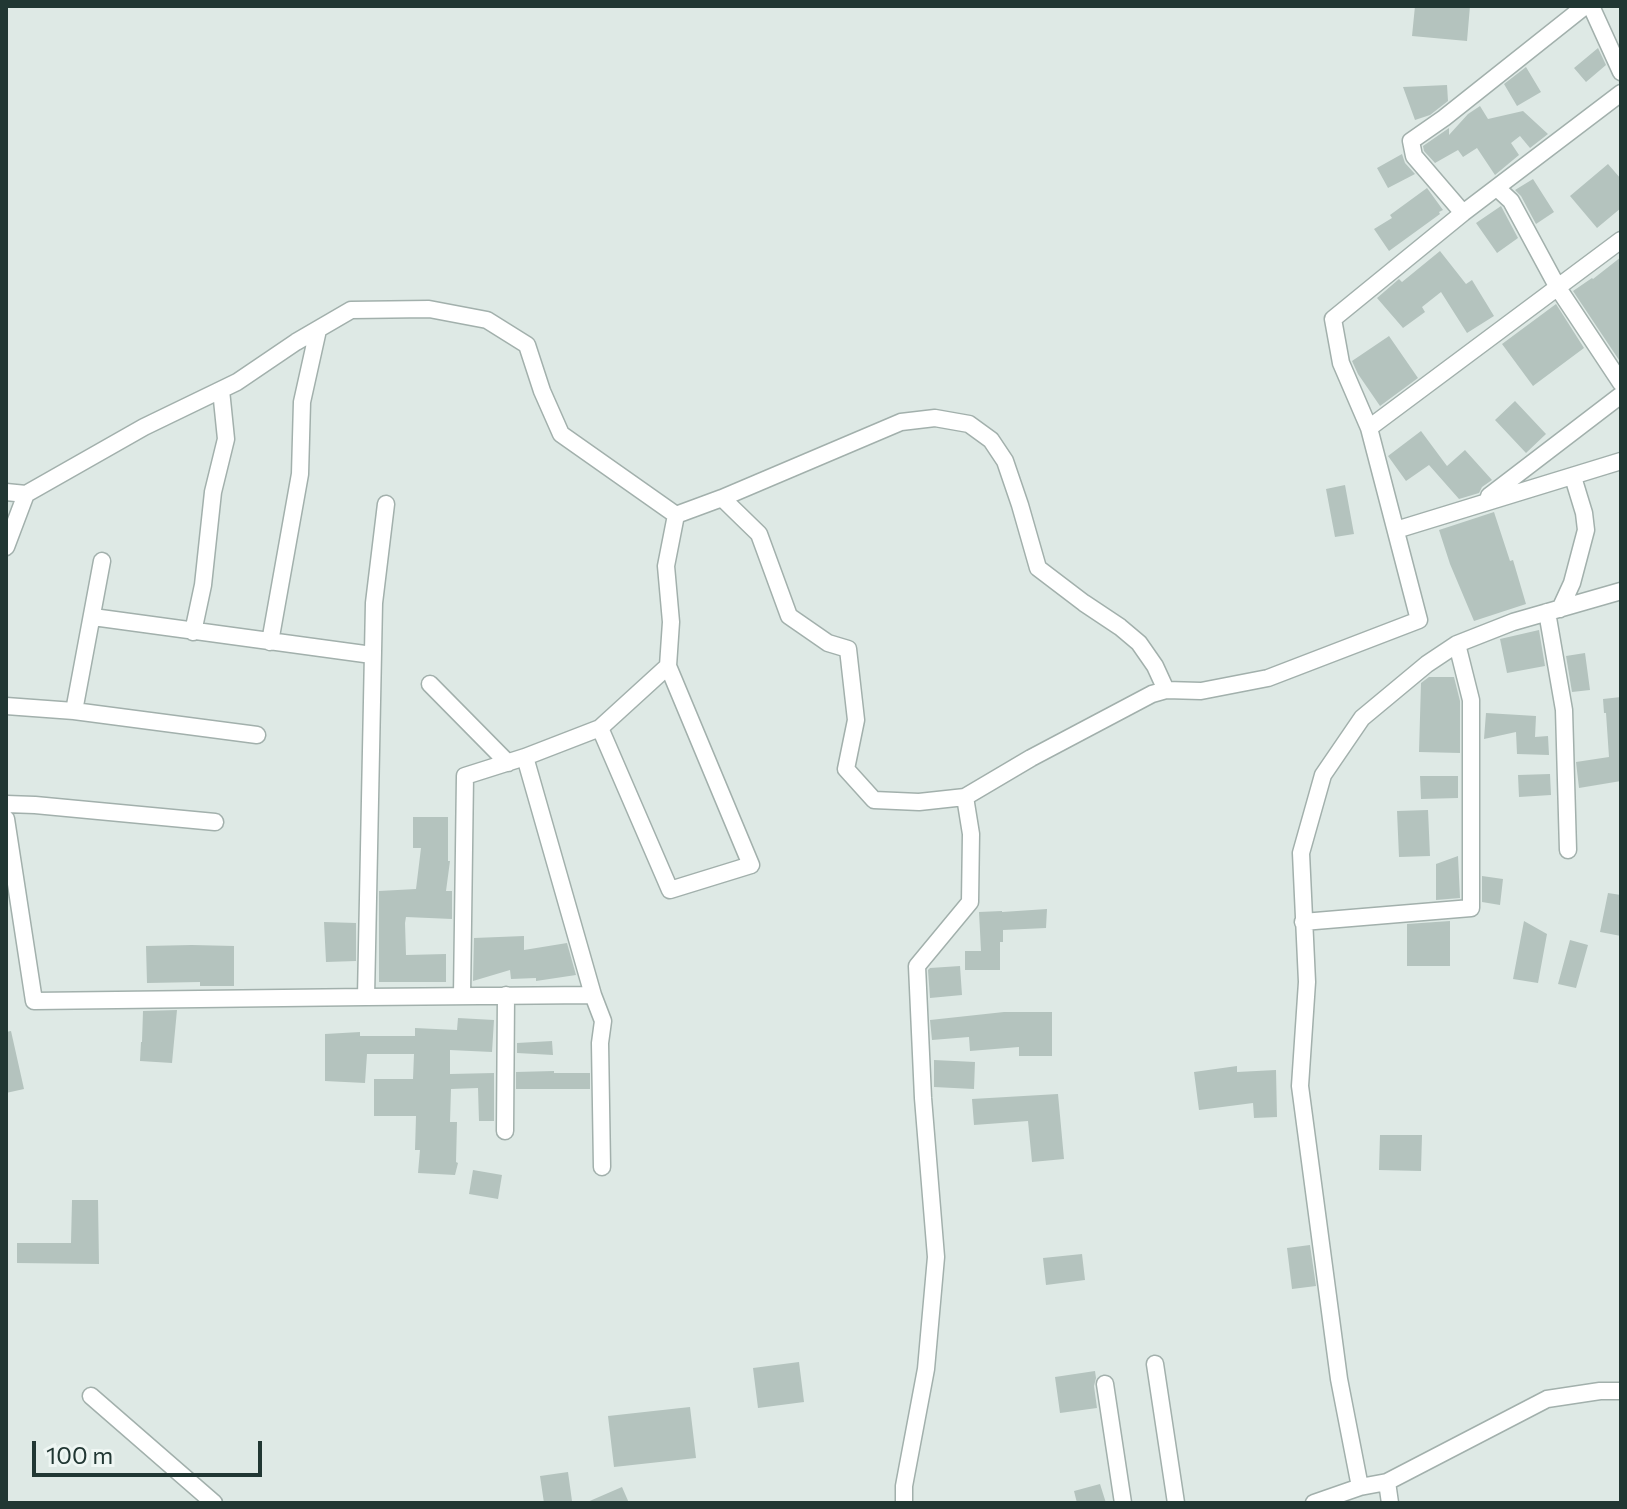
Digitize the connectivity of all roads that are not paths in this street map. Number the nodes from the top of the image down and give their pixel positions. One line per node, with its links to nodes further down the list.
1 (1588, 6): 2 (street); 5 (street)
2 (1621, 72)
3 (1621, 93): 4 (street)
4 (1497, 188): 5 (street); 7 (street)
5 (1463, 213): 12 (street)
6 (1621, 240): 7 (street)
7 (1558, 288): 9 (street); 12 (street)
8 (318, 330): 10 (street); 21 (street); 29 (street)
9 (1621, 383)
10 (221, 390): 17 (street); 28 (street)
11 (1621, 395): 13 (street)
12 (1369, 428): 22 (street)
13 (1552, 448): 15 (street); 19 (street)
14 (1621, 461): 15 (street)
15 (1567, 479): 19 (street); 26 (street)
16 (6, 492): 17 (street)
17 (26, 494): 23 (street)
18 (722, 498): 21 (street); 34 (street); 41 (street)
19 (1480, 503): 22 (street)
20 (386, 504): 31 (street)
21 (676, 515): 32 (street)
22 (1396, 530): 34 (street)
23 (6, 547)
24 (102, 561): 27 (street)
25 (1621, 591): 26 (street)
26 (1553, 610): 30 (street); 45 (street)
27 (93, 617): 28 (street); 36 (street)
28 (193, 632): 29 (street)
29 (270, 642): 31 (street)
30 (1457, 644): 46 (street); 46 (street)
31 (372, 655): 50 (street)
32 (668, 666): 37 (street); 37 (street)
33 (430, 684): 40 (street)
34 (1166, 690): 41 (street)
35 (6, 706): 36 (street)
36 (74, 711): 38 (street)
37 (600, 728): 39 (street)
38 (257, 735)
39 (525, 757): 40 (street); 48 (street)
40 (508, 763): 49 (street)
41 (965, 797): 60 (street)
42 (6, 804): 44 (street)
43 (6, 819): 50 (street)
44 (215, 822)
45 (1568, 850)
46 (1303, 922): 58 (street)
47 (506, 995): 48 (street); 49 (street); 51 (street)
48 (593, 995): 52 (street)
49 (462, 996): 50 (street)
50 (366, 997)
51 (505, 1131)
52 (602, 1167)
53 (1155, 1364): 62 (street)
54 (1105, 1384): 61 (street)
55 (1621, 1391): 57 (street)
56 (91, 1396): 59 (street)
57 (1387, 1482): 58 (street); 64 (street)
58 (1360, 1487): 63 (street)
59 (214, 1503)
60 (904, 1503)
61 (1123, 1503)
62 (1176, 1503)
63 (1314, 1503)
64 (1390, 1503)

